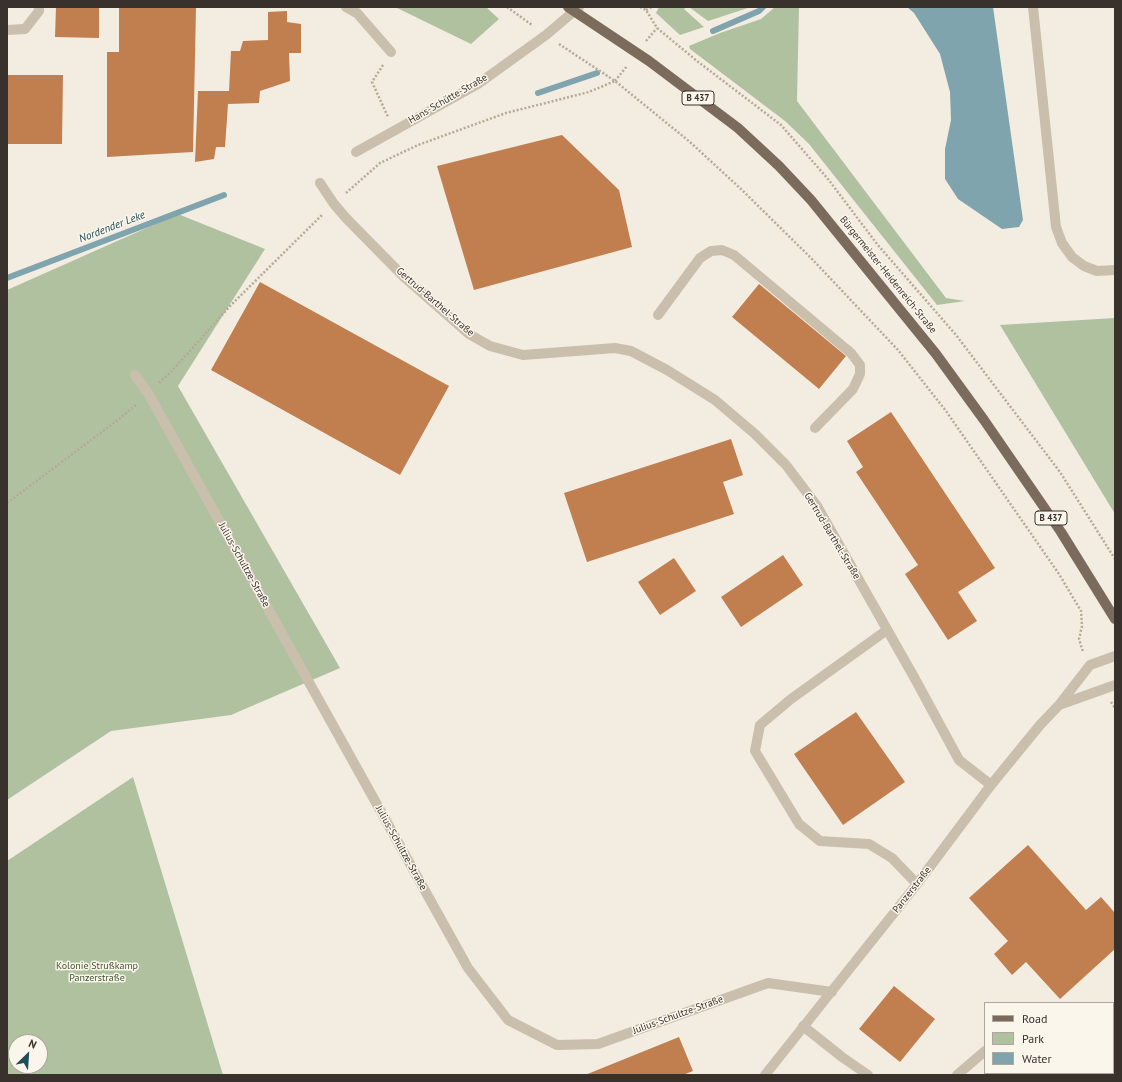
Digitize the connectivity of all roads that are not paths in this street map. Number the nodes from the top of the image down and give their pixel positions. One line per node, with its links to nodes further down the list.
1 (40, 7): 5 (street)
2 (346, 7): 6 (street)
3 (1033, 7): 9 (street)
4 (573, 8): 7 (street, Hans-Schütte-Straße); 13 (main road, Bürgermeister-Heidenreich-Straße / B 437)
5 (7, 30)
6 (391, 52)
7 (356, 152)
8 (320, 183): 14 (street, Gertrud-Barthel-Straße)
9 (1115, 270)
10 (658, 315): 12 (street)
11 (135, 375): 20 (street, Julius-Schultze-Straße)
12 (815, 428)
13 (1115, 618)
14 (887, 630): 18 (street, Gertrud-Barthel-Straße); 19 (street)
15 (1115, 656): 17 (street, Panzerstraße)
16 (1115, 686): 17 (street, Panzerstraße)
17 (1059, 705): 18 (street, Panzerstraße)
18 (991, 785): 19 (street, Panzerstraße)
19 (917, 884): 20 (street, Panzerstraße)
20 (832, 992): 21 (street, Panzerstraße)
21 (803, 1026): 23 (street, Panzerstraße); 24 (street)
22 (984, 1052): 25 (street)
23 (765, 1075)
24 (868, 1075)
25 (957, 1075)

